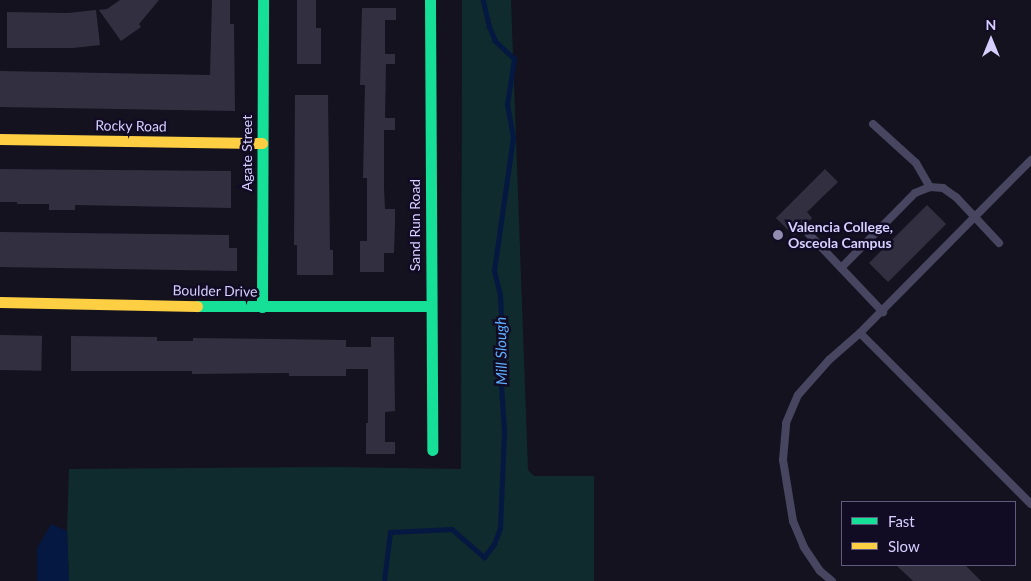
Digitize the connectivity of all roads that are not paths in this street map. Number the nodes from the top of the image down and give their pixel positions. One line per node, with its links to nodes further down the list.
1 (263, 0): 5 (street, Agate Street)
2 (430, 0): 13 (street, Sand Run Road)
3 (872, 124): 7 (lane)
4 (0, 139): 5 (street, Rocky Road)
5 (262, 143): 14 (street, Agate Street)
6 (1030, 163): 8 (lane)
7 (930, 187): 8 (lane); 11 (lane)
8 (975, 217): 10 (lane); 15 (lane)
9 (806, 231): 11 (lane)
10 (999, 243)
11 (841, 268): 15 (lane)
12 (0, 302): 14 (street, Boulder Drive)
13 (430, 306): 14 (street, Boulder Drive); 17 (street, Sand Run Road)
14 (262, 307)
15 (883, 312): 16 (lane)
16 (860, 334): 18 (lane); 19 (lane)
17 (432, 450)
18 (1031, 504)
19 (832, 581)

